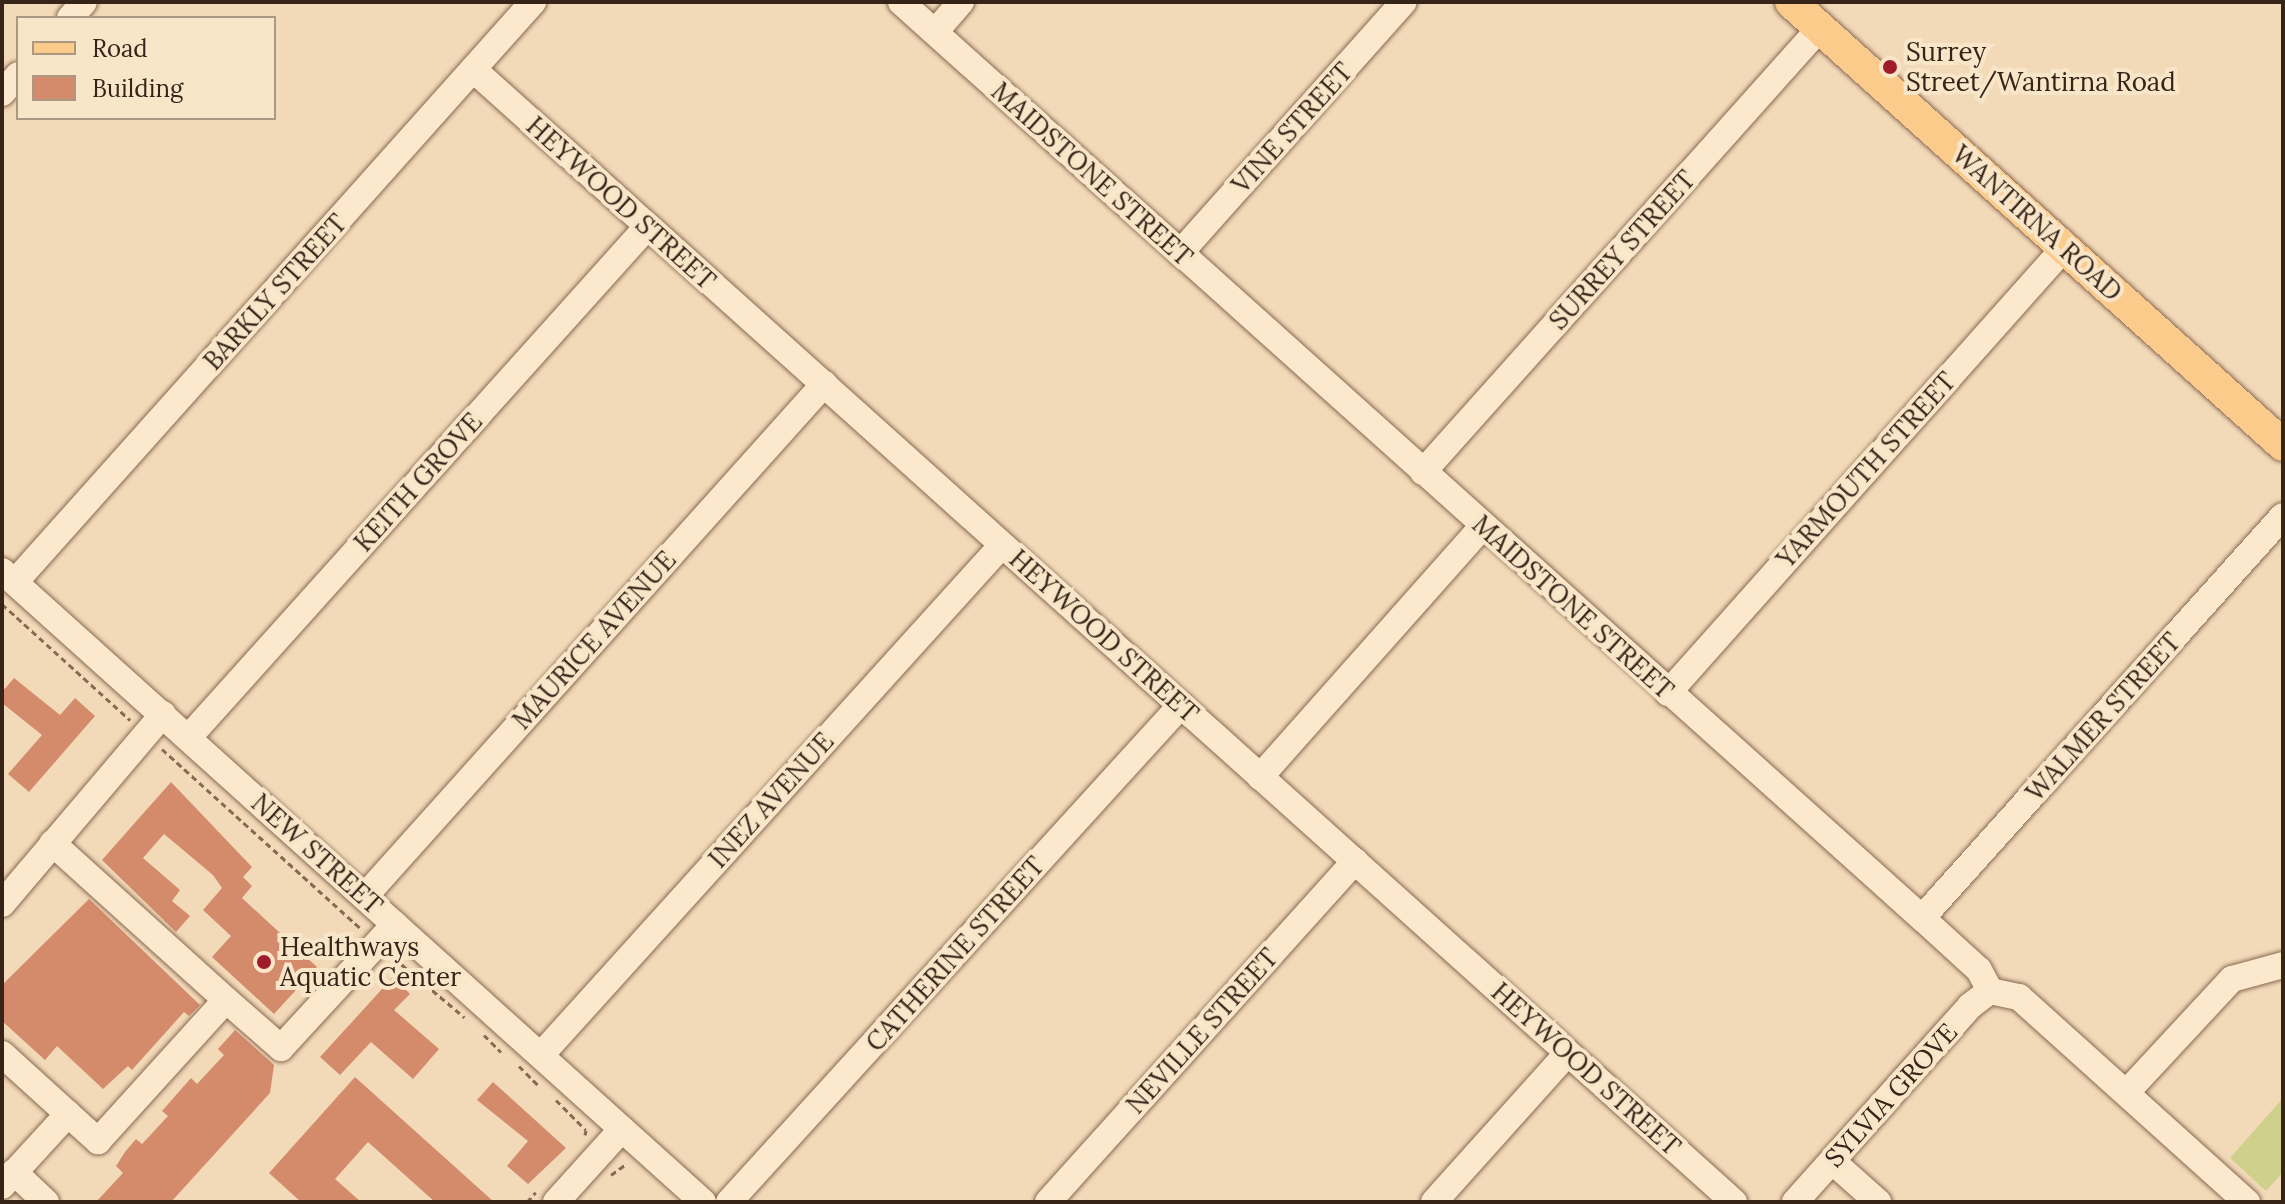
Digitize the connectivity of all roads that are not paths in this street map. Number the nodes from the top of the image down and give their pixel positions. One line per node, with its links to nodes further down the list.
1 (533, 2): 8 (street, BARKLY STREET)
2 (901, 2): 7 (street, MAIDSTONE STREET)
3 (961, 2): 7 (street)
4 (1404, 2): 13 (street, VINE STREET)
5 (1791, 2): 6 (main road, WANTIRNA ROAD)
6 (1820, 28): 12 (main road, WANTIRNA ROAD); 16 (street, SURREY STREET)
7 (935, 32): 13 (street, MAIDSTONE STREET)
8 (474, 70): 11 (street, HEYWOOD STREET); 20 (street, BARKLY STREET)
9 (16, 77): 10 (street)
10 (2, 93)
11 (647, 227): 14 (street, HEYWOOD STREET); 24 (street, KEITH GROVE)
12 (2064, 248): 15 (main road, WANTIRNA ROAD); 21 (street, YARMOUTH STREET)
13 (1180, 253): 16 (street, MAIDSTONE STREET)
14 (824, 384): 19 (street, HEYWOOD STREET); 28 (street, MAURICE AVENUE)
15 (2283, 445)
16 (1423, 472): 18 (street, MAIDSTONE STREET)
17 (2283, 516): 30 (street, WALMER STREET)
18 (1483, 526): 21 (street, MAIDSTONE STREET); 25 (street)
19 (1002, 545): 22 (street, HEYWOOD STREET); 37 (street, INEZ AVENUE)
20 (6, 586): 23 (street, NEW STREET)
21 (1668, 693): 30 (street, MAIDSTONE STREET)
22 (1181, 705): 25 (street, HEYWOOD STREET); 46 (street, CATHERINE STREET)
23 (154, 724): 24 (street, NEW STREET); 26 (street)
24 (188, 738): 28 (street, NEW STREET)
25 (1260, 777): 27 (street, HEYWOOD STREET)
26 (52, 843): 29 (street); 34 (street)
27 (1355, 861): 36 (street, HEYWOOD STREET); 47 (street, NEVILLE STREET)
28 (365, 896): 31 (street, NEW STREET)
29 (2, 904)
30 (1922, 918): 33 (street, MAIDSTONE STREET)
31 (386, 934): 34 (street); 37 (street, NEW STREET)
32 (2283, 965): 38 (street)
33 (1990, 991): 38 (street); 41 (street, SYLVIA GROVE)
34 (226, 1000): 39 (street)
35 (2, 1054): 39 (street)
36 (1567, 1054): 48 (street); 49 (street, HEYWOOD STREET)
37 (529, 1059): 40 (street, NEW STREET)
38 (2126, 1093): 52 (street)
39 (68, 1114): 42 (street)
40 (622, 1129): 44 (street); 45 (street, NEW STREET)
41 (1832, 1161): 50 (street, SYLVIA GROVE); 51 (street)
42 (8, 1179): 43 (street)
43 (46, 1202)
44 (556, 1202)
45 (703, 1202)
46 (729, 1202)
47 (1048, 1202)
48 (1434, 1202)
49 (1734, 1202)
50 (1795, 1202)
51 (1878, 1202)
52 (2247, 1202)

